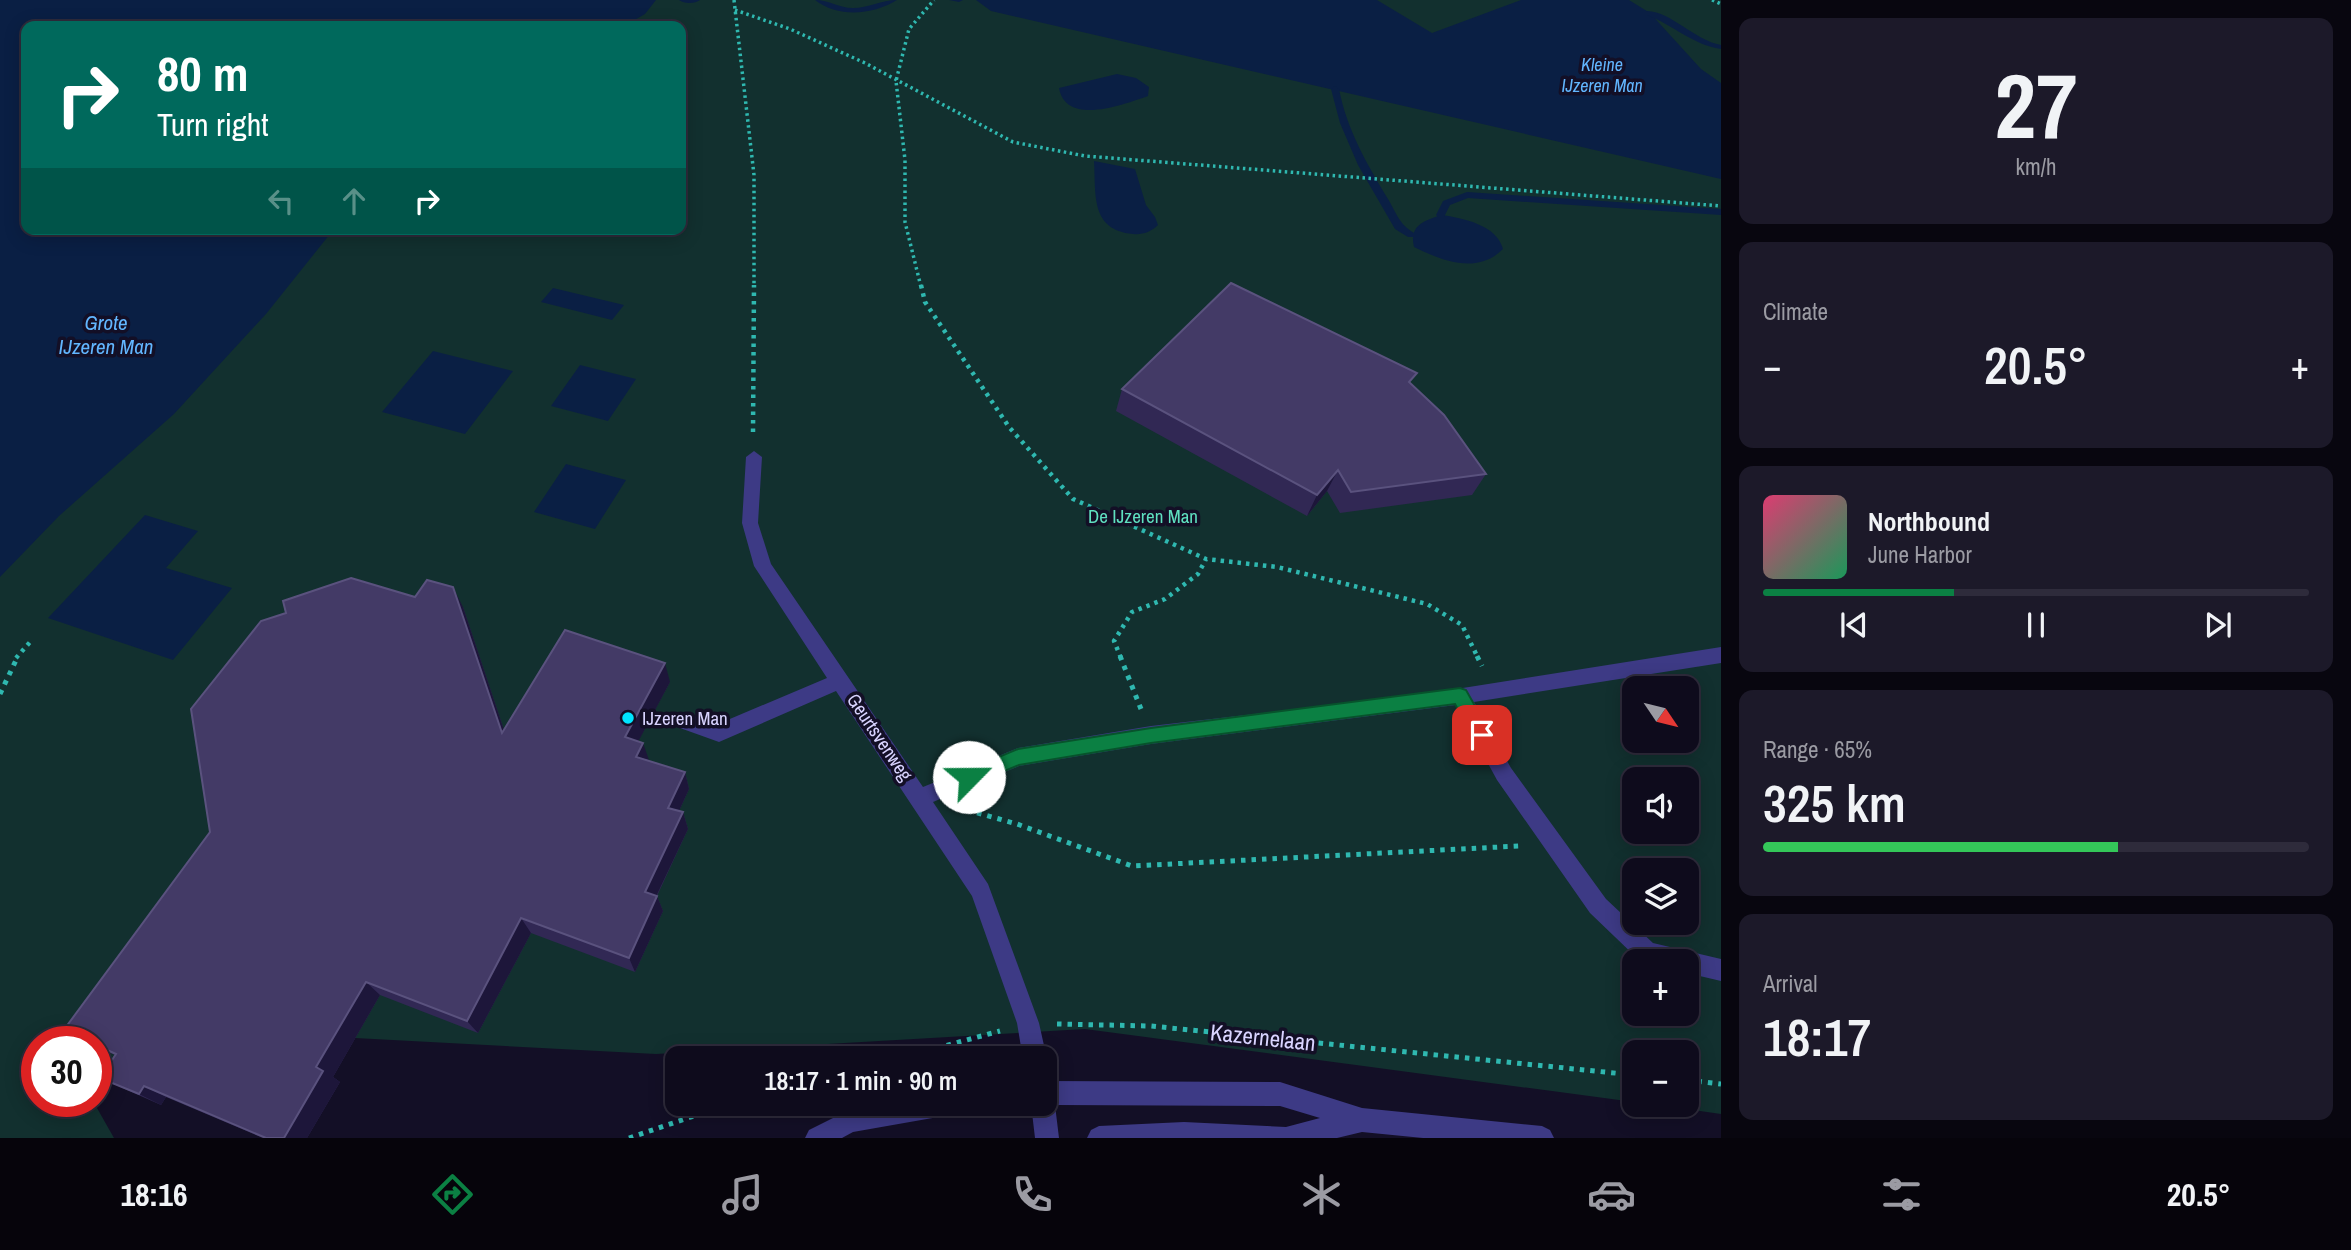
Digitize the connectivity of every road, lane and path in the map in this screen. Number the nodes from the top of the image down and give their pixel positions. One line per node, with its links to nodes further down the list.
1 (1712, 0): 4 (path)
2 (934, 1): 5 (path)
3 (735, 5): 5 (path); 7 (path)
4 (1721, 5)
5 (896, 81): 6 (path); 8 (path)
6 (1721, 206)
7 (754, 457): 11 (street, Geurtsvenweg)
8 (1206, 559): 12 (path); 16 (path)
9 (31, 640): 13 (path)
10 (1721, 655): 12 (street)
11 (842, 681): 15 (street); 17 (street, Geurtsvenweg)
12 (1496, 689): 14 (street)
13 (0, 694)
14 (1460, 695): 16 (street); 18 (street)
15 (687, 722)
16 (1151, 735): 17 (street)
17 (920, 798): 18 (path); 22 (street, Geurtsvenweg)
18 (1552, 844): 19 (street)
19 (1644, 949)
20 (1699, 964): 21 (street)
21 (1721, 970)
22 (1028, 1023): 23 (path, Kazernelaan); 24 (street, Geurtsvenweg); 25 (path, Kazernelaan)
23 (943, 1046)
24 (1032, 1046)
25 (1622, 1074)
26 (1699, 1081): 27 (path)
27 (1721, 1084)
28 (1057, 1093): 32 (street)
29 (694, 1116): 33 (path)
30 (878, 1116): 34 (street)
31 (1044, 1116): 35 (street)
32 (1362, 1120): 37 (street); 38 (street)
33 (629, 1138)
34 (817, 1138)
35 (1047, 1138)
36 (1099, 1138): 37 (street)
37 (1286, 1138)
38 (1542, 1138)

